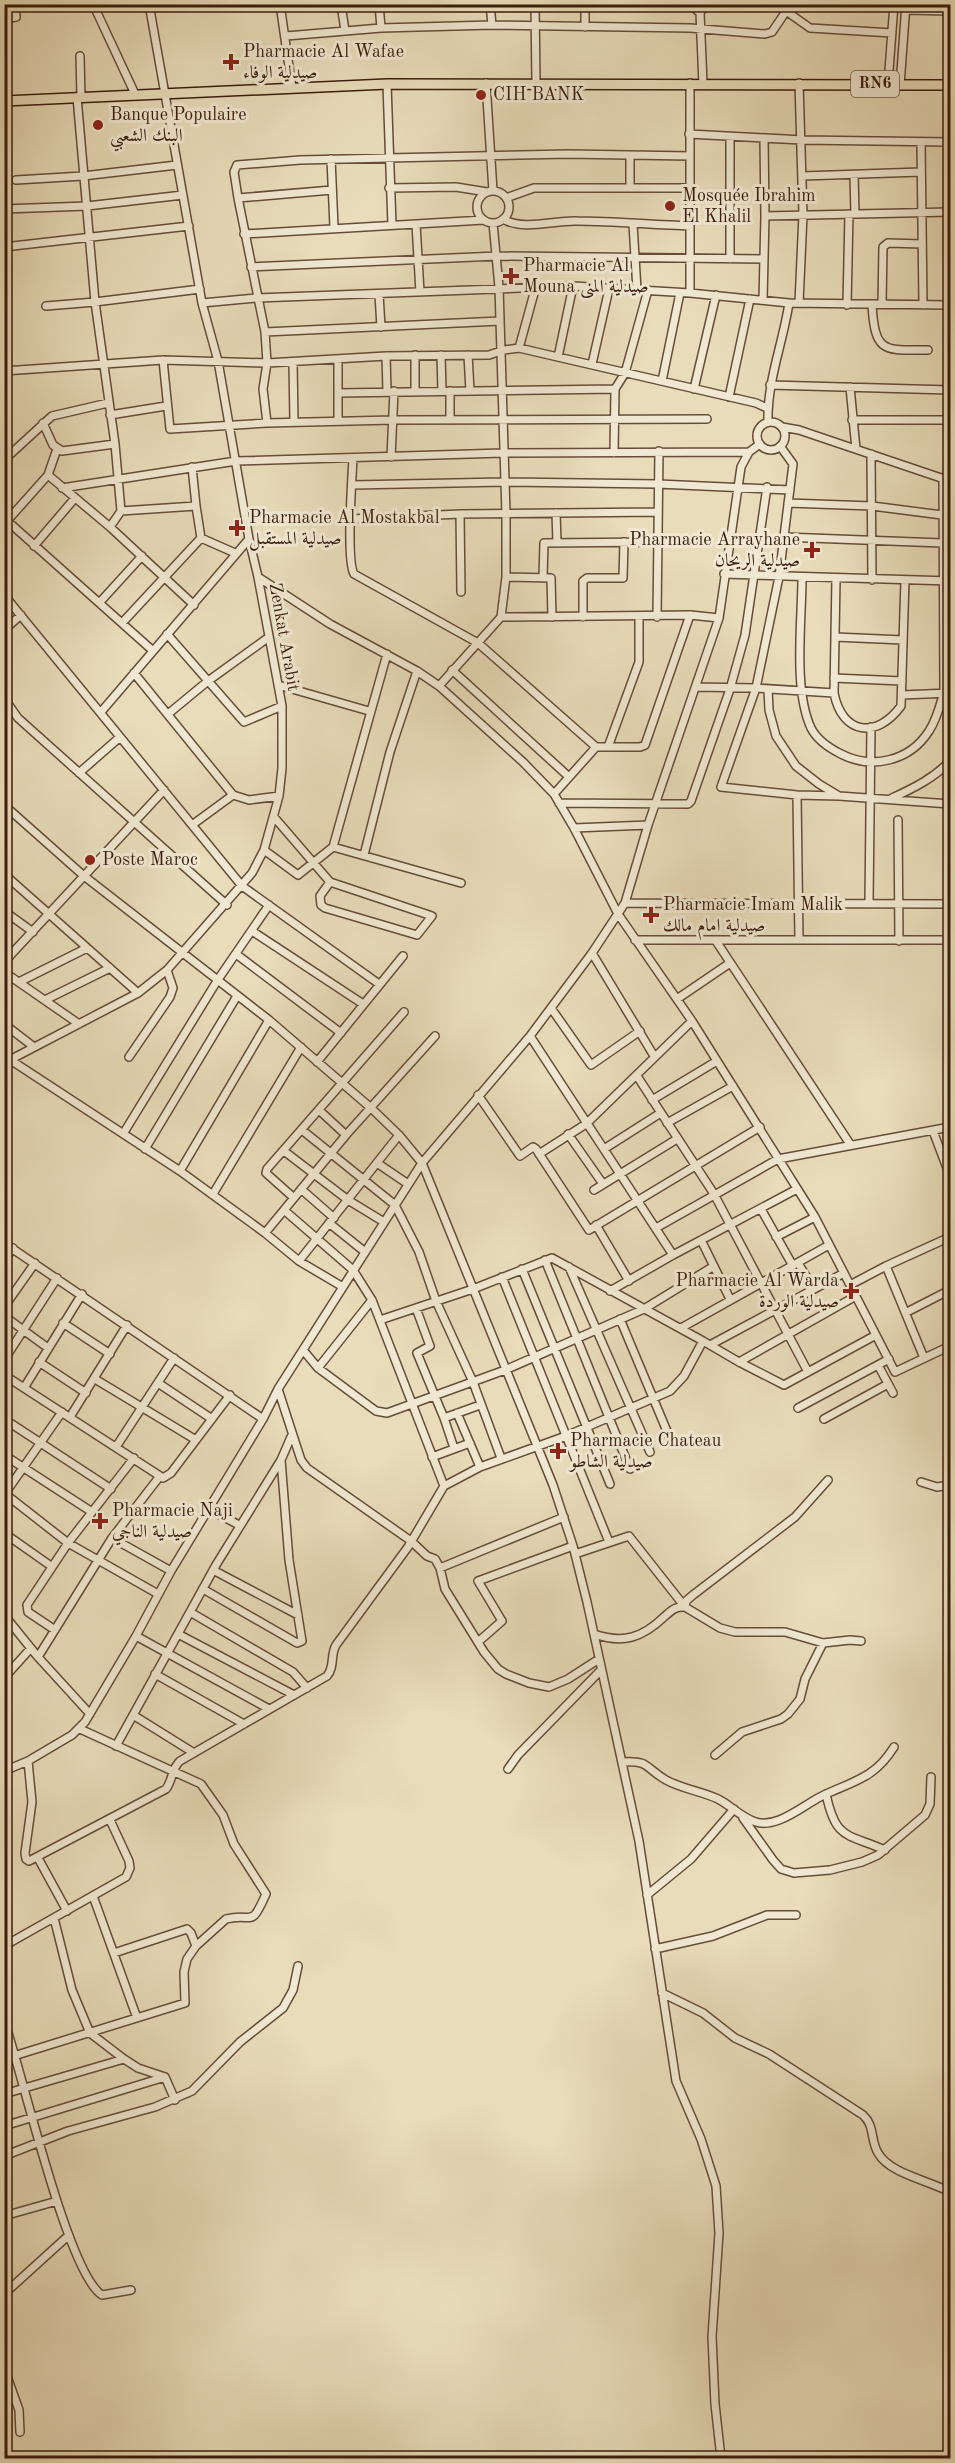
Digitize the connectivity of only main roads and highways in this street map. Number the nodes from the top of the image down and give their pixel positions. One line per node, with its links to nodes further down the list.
1 (951, 85): 2 (main road, RN6)
2 (4, 101)

